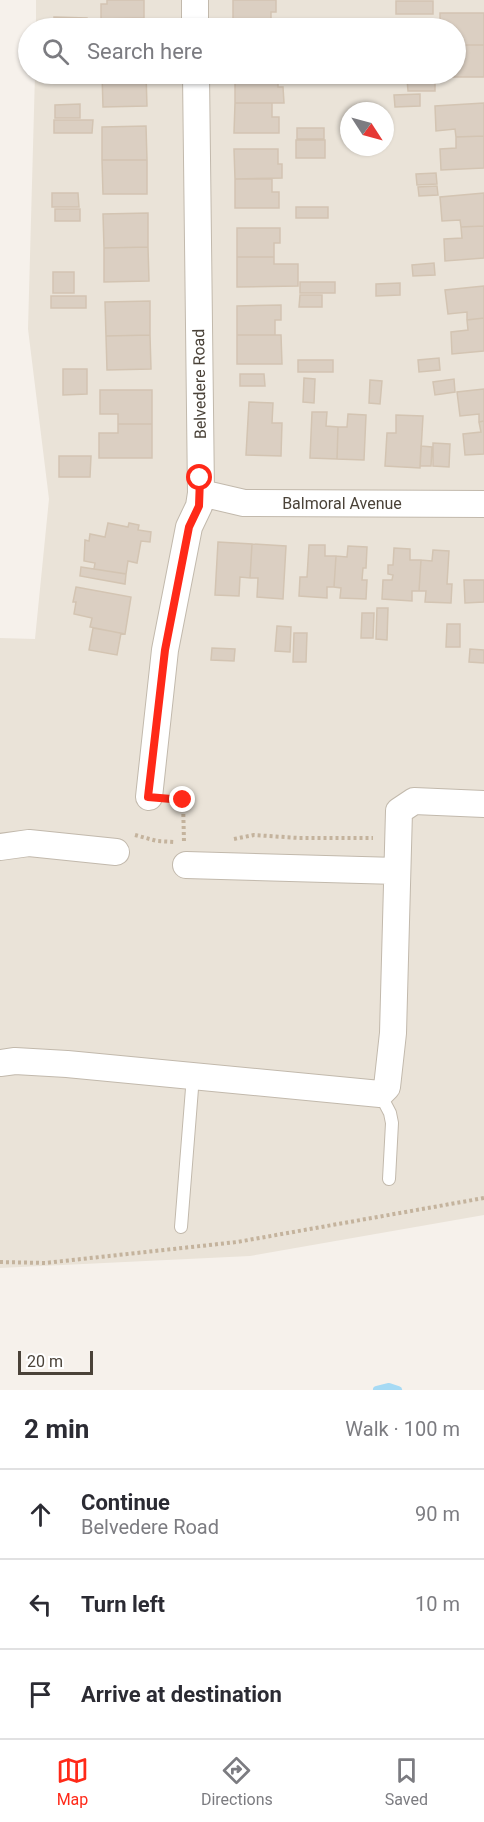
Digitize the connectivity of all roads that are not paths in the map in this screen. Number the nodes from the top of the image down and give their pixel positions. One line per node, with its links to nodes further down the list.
1 (195, 0): 2 (street)
2 (195, 18)
3 (196, 84): 4 (street, Belvedere Road)
4 (201, 493): 5 (street, Balmoral Avenue); 6 (street, Belvedere Road)
5 (484, 504)
6 (148, 797)
7 (484, 804): 11 (street)
8 (121, 842): 9 (street)
9 (0, 847)
10 (187, 850): 11 (street)
11 (397, 871): 14 (street)
12 (0, 1063): 13 (street)
13 (193, 1076): 14 (street); 16 (lane)
14 (380, 1094): 15 (lane)
15 (389, 1179)
16 (181, 1227)

